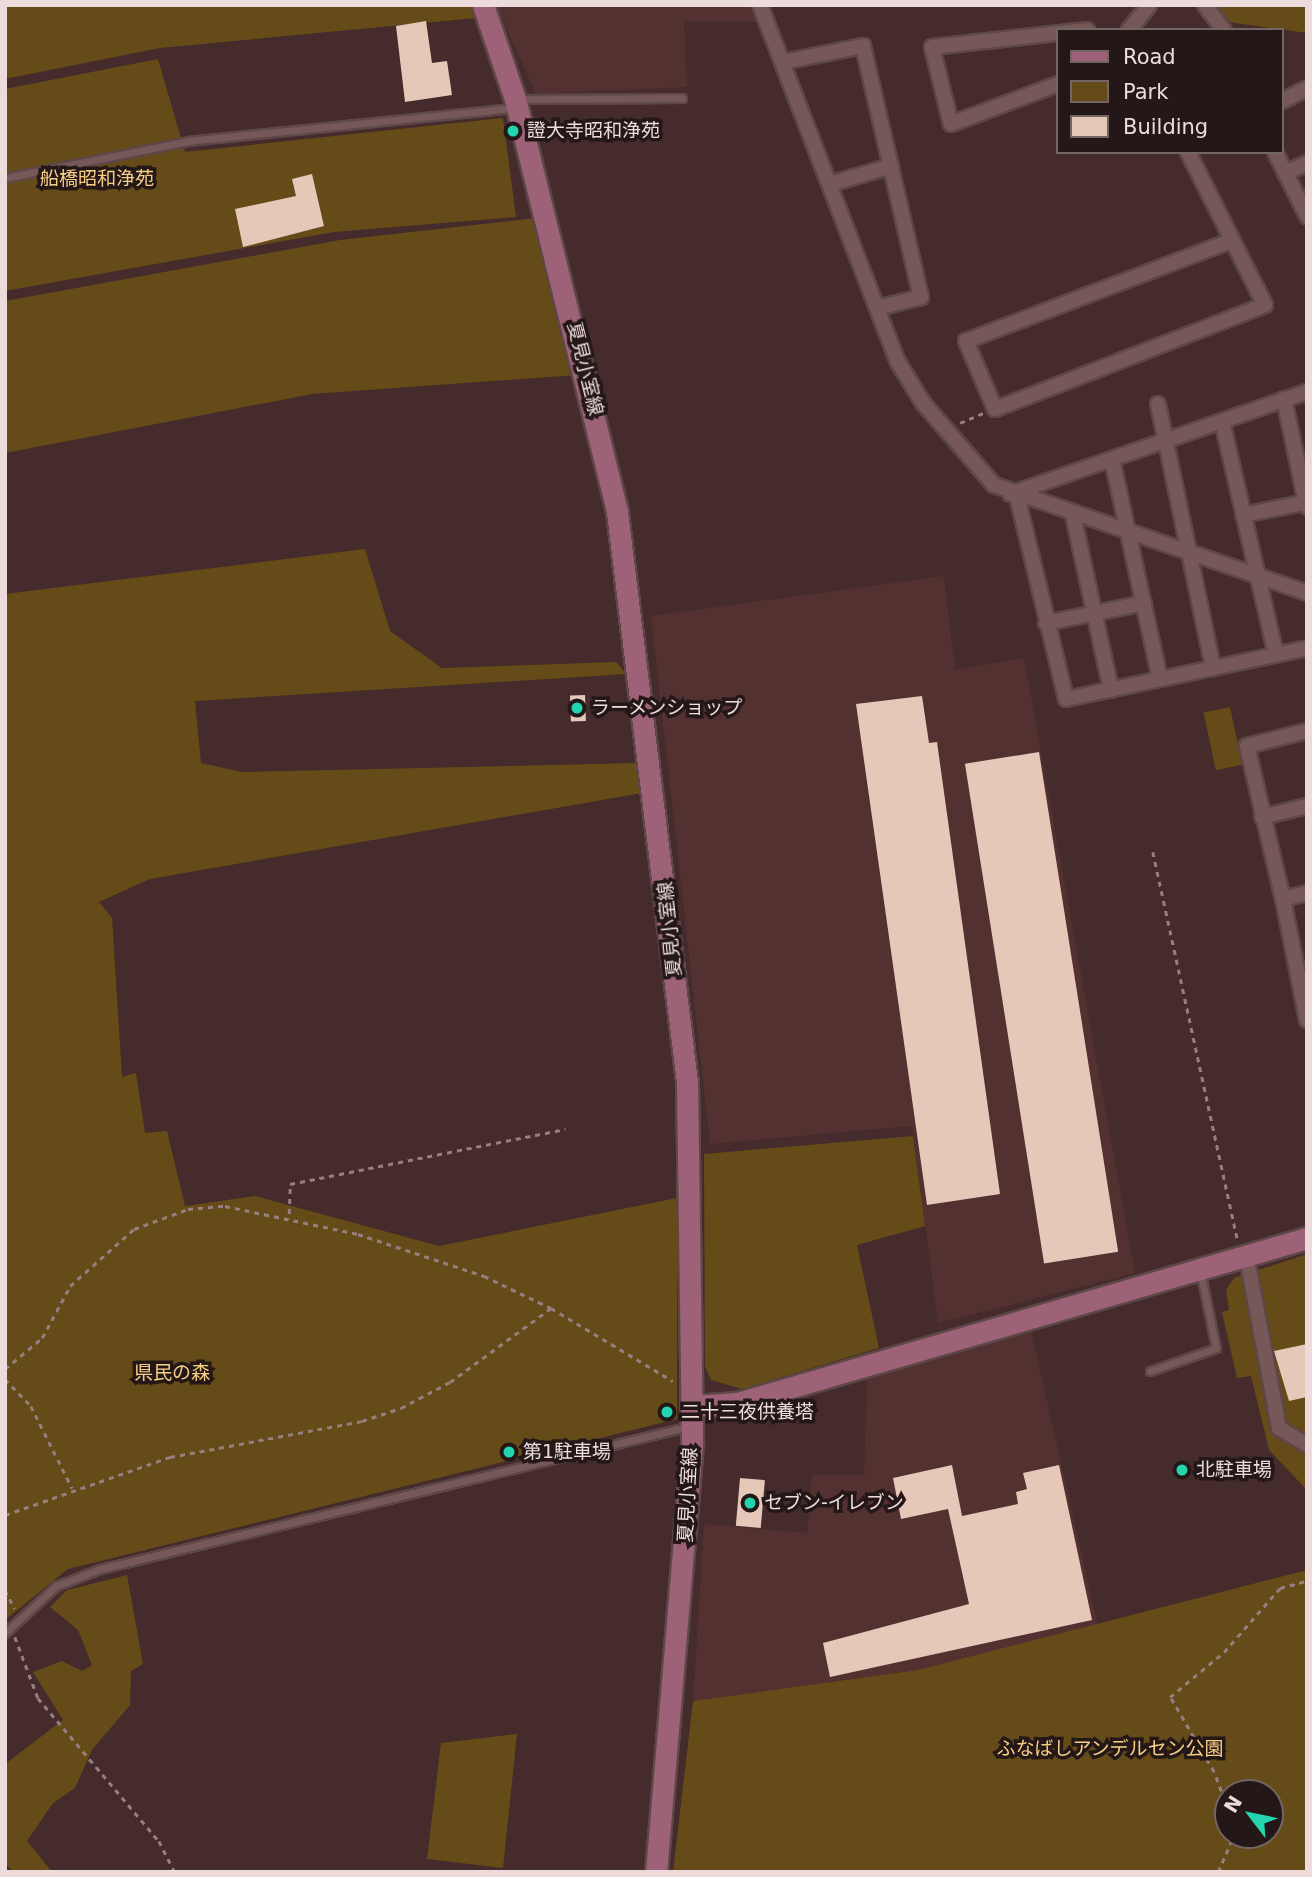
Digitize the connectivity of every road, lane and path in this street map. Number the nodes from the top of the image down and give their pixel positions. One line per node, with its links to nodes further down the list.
1 (483, 5): 13 (main road, 夏見小室線)
2 (760, 5): 8 (street)
3 (1149, 5): 5 (street)
4 (1205, 5): 6 (street)
5 (1131, 28)
6 (1222, 28)
7 (1056, 33): 9 (street)
8 (783, 62): 17 (street); 20 (street)
9 (1056, 85)
10 (1307, 88): 12 (street)
11 (682, 98): 13 (lane)
12 (1284, 100)
13 (516, 103): 19 (lane); 66 (main road, 夏見小室線)
14 (1189, 154): 22 (street)
15 (1276, 154): 18 (street)
16 (1307, 163): 18 (street)
17 (891, 166): 20 (street); 23 (street)
18 (1285, 173): 21 (street)
19 (5, 178)
20 (830, 184): 23 (street)
21 (1307, 216)
22 (1230, 241): 27 (street); 27 (street)
23 (878, 309): 29 (street)
24 (1307, 392): 25 (street)
25 (1284, 399): 28 (street); 33 (street)
26 (1157, 404): 30 (street)
27 (995, 409): 29 (path)
28 (1222, 421): 30 (street); 35 (street)
29 (948, 430): 32 (street)
30 (1165, 441): 31 (street); 37 (street)
31 (1112, 459): 32 (street); 36 (street)
32 (1014, 495): 34 (street); 42 (street)
33 (1306, 504): 35 (street)
34 (1073, 515): 36 (street); 41 (street)
35 (1243, 515): 38 (street)
36 (1129, 534): 37 (street); 40 (street)
37 (1192, 554): 38 (street); 45 (street)
38 (1256, 576): 39 (street); 44 (street)
39 (1307, 593)
40 (1144, 603): 41 (street); 46 (street)
41 (1095, 614): 42 (street); 47 (street)
42 (1046, 623): 47 (street)
43 (1307, 648): 44 (street)
44 (1276, 655): 45 (street)
45 (1213, 668): 46 (street)
46 (1160, 679): 47 (street)
47 (1111, 690)
48 (1307, 731): 50 (street)
49 (1307, 806): 50 (street)
50 (1262, 817): 53 (street)
51 (1153, 852): 59 (path)
52 (1307, 893): 53 (street)
53 (1283, 899): 54 (street)
54 (1303, 982): 55 (street)
55 (1307, 1020)
56 (566, 1129): 57 (path)
57 (289, 1215): 61 (path); 62 (path)
58 (1307, 1238): 59 (main road)
59 (1246, 1264): 60 (main road); 67 (street)
60 (1200, 1270): 63 (lane); 66 (main road)
61 (551, 1308): 65 (path); 68 (path)
62 (5, 1369)
63 (1150, 1371)
64 (5, 1378): 68 (path)
65 (679, 1385)
66 (693, 1416): 72 (lane); 78 (main road, 夏見小室線)
67 (1307, 1446)
68 (72, 1488): 69 (path)
69 (5, 1515)
70 (1307, 1581): 75 (path)
71 (5, 1590): 72 (path)
72 (20, 1619): 73 (lane)
73 (12, 1627): 74 (lane); 77 (path)
74 (5, 1633)
75 (1217, 1779)
76 (1228, 1849): 79 (path)
77 (174, 1872)
78 (656, 1872)
79 (1218, 1872)

